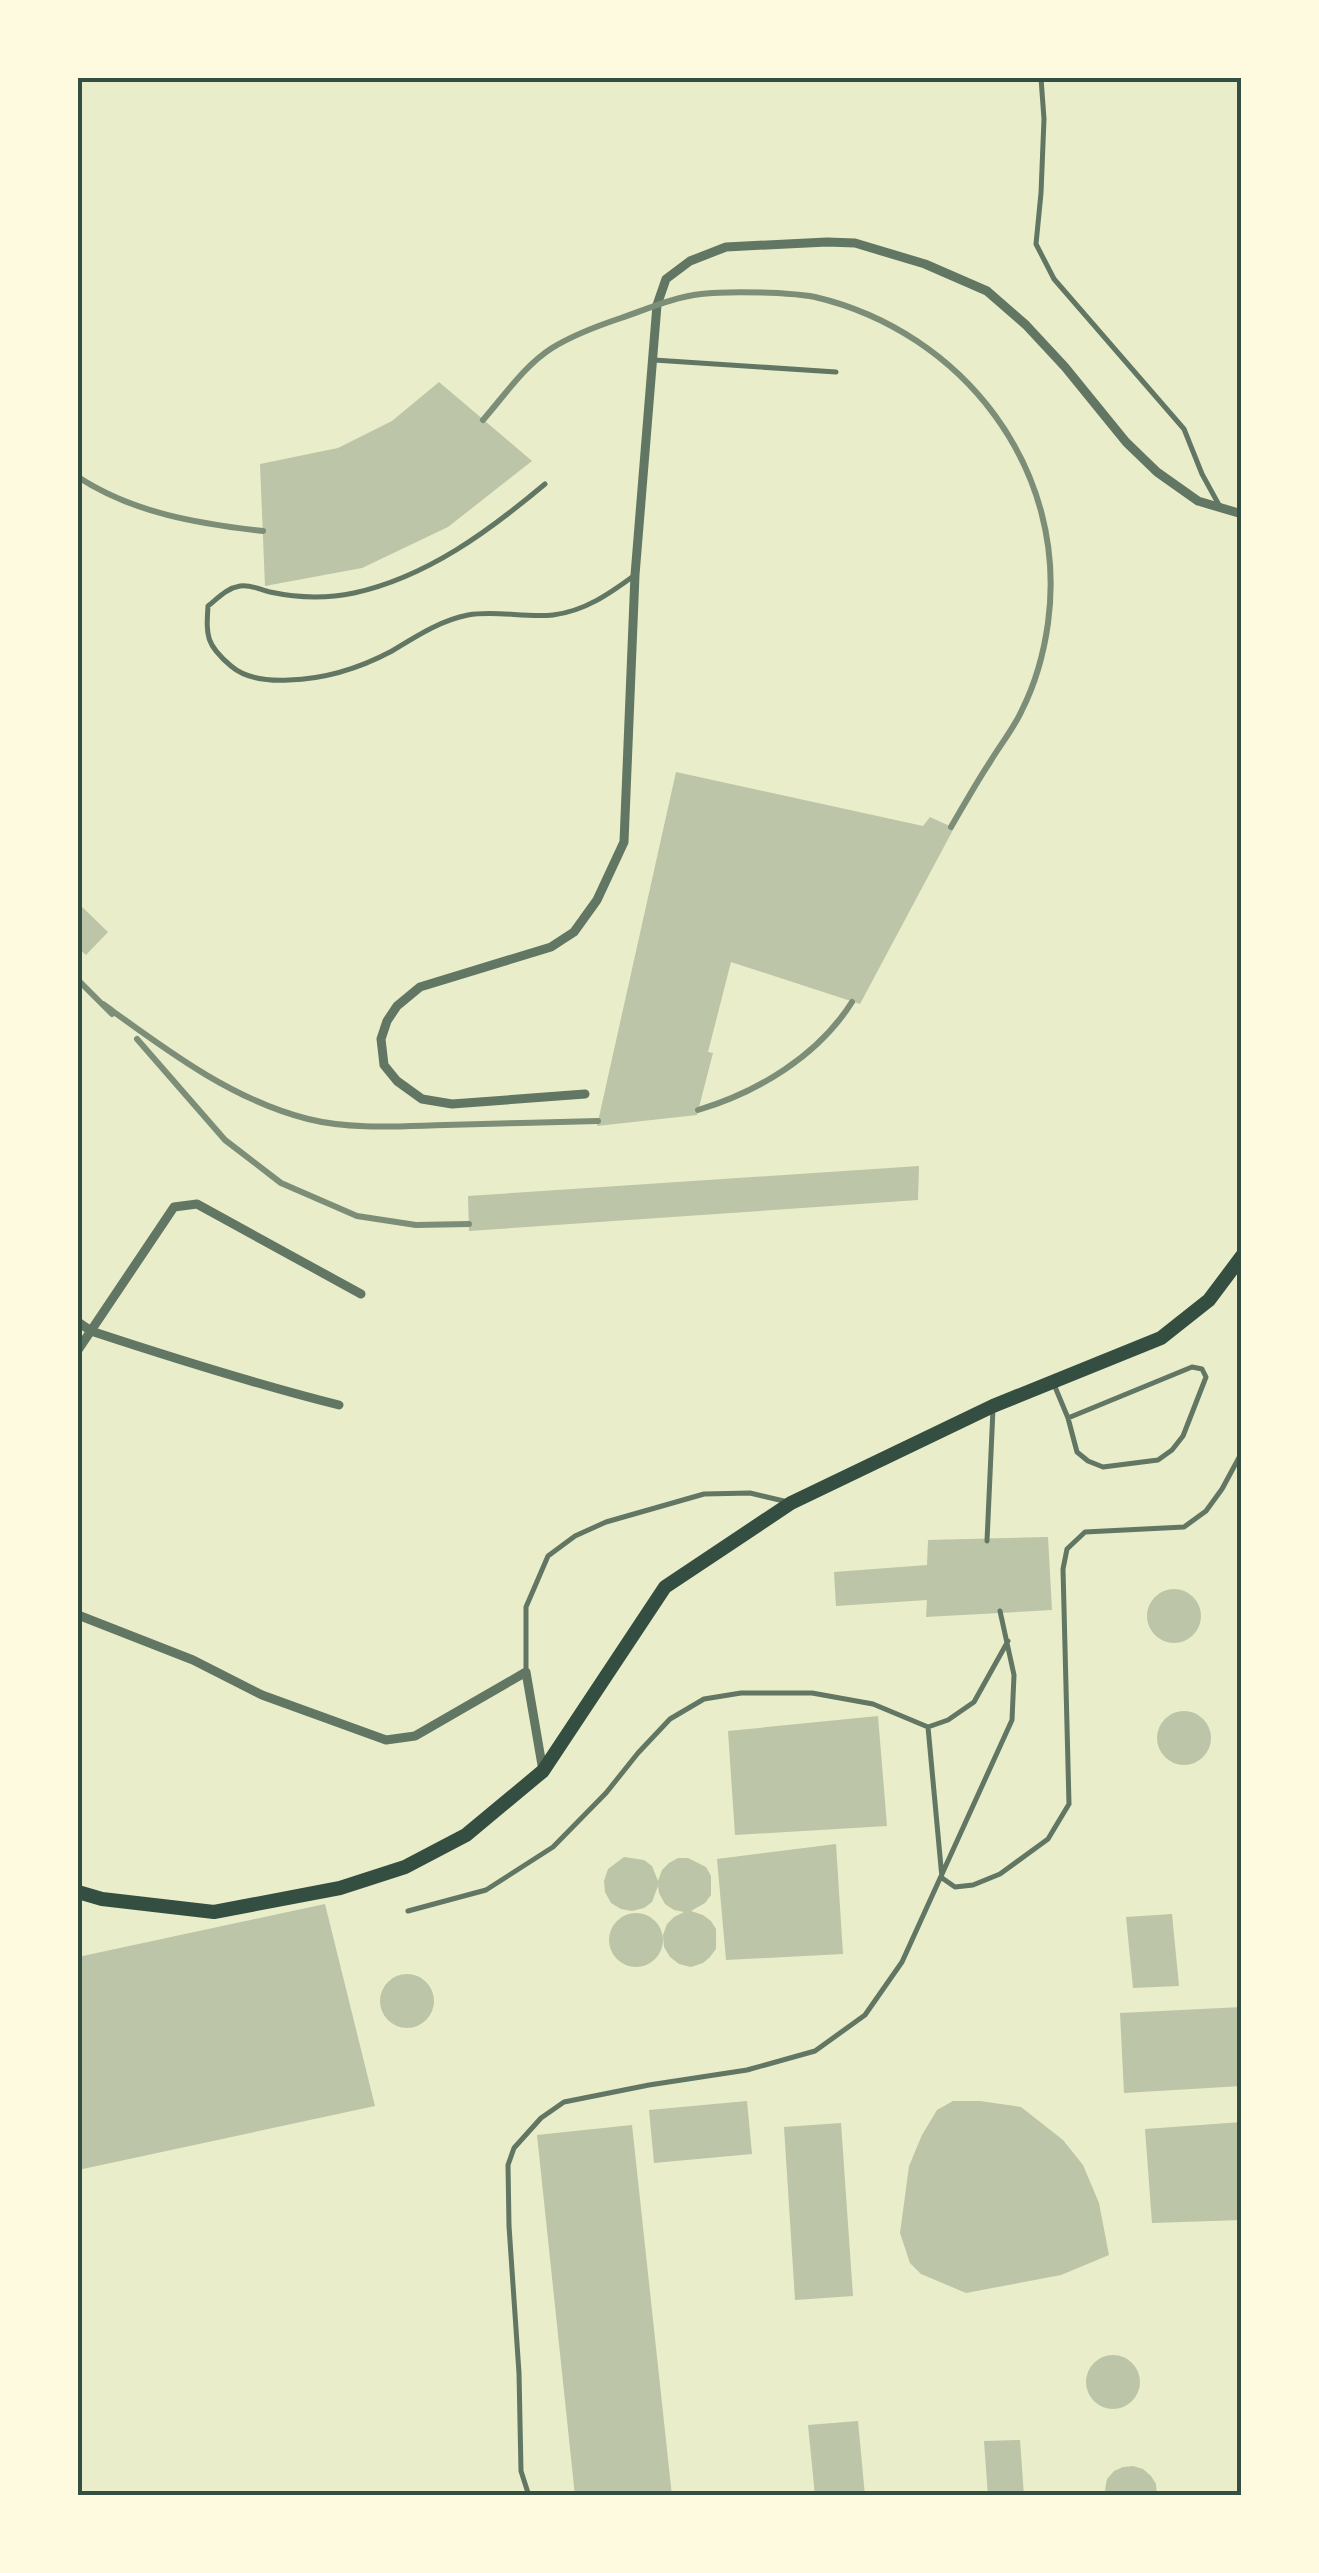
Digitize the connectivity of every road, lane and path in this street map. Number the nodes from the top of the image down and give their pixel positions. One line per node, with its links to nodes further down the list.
1 (1042, 78): 5 (lane)
2 (654, 360): 3 (lane); 5 (street); 7 (street)
3 (836, 372)
4 (545, 484): 7 (lane)
5 (1220, 508): 6 (street)
6 (1242, 514)
7 (634, 576): 8 (street)
8 (585, 1094)
9 (1242, 1256): 14 (main road)
10 (361, 1294): 12 (street)
11 (78, 1322): 12 (street)
12 (90, 1331): 13 (street); 15 (street)
13 (78, 1350)
14 (1052, 1382): 16 (main road); 17 (lane)
15 (339, 1404)
16 (993, 1406): 19 (main road); 20 (lane)
17 (1068, 1418): 17 (lane)
18 (1242, 1452): 27 (lane)
19 (790, 1503): 24 (lane); 26 (main road)
20 (987, 1540)
21 (1000, 1612): 23 (lane)
22 (78, 1614): 24 (street)
23 (1008, 1641): 25 (lane); 27 (lane)
24 (526, 1672): 26 (street)
25 (928, 1727): 27 (lane); 29 (lane)
26 (543, 1771): 28 (main road)
27 (942, 1878): 30 (lane)
28 (78, 1892)
29 (408, 1911)
30 (529, 2496)

